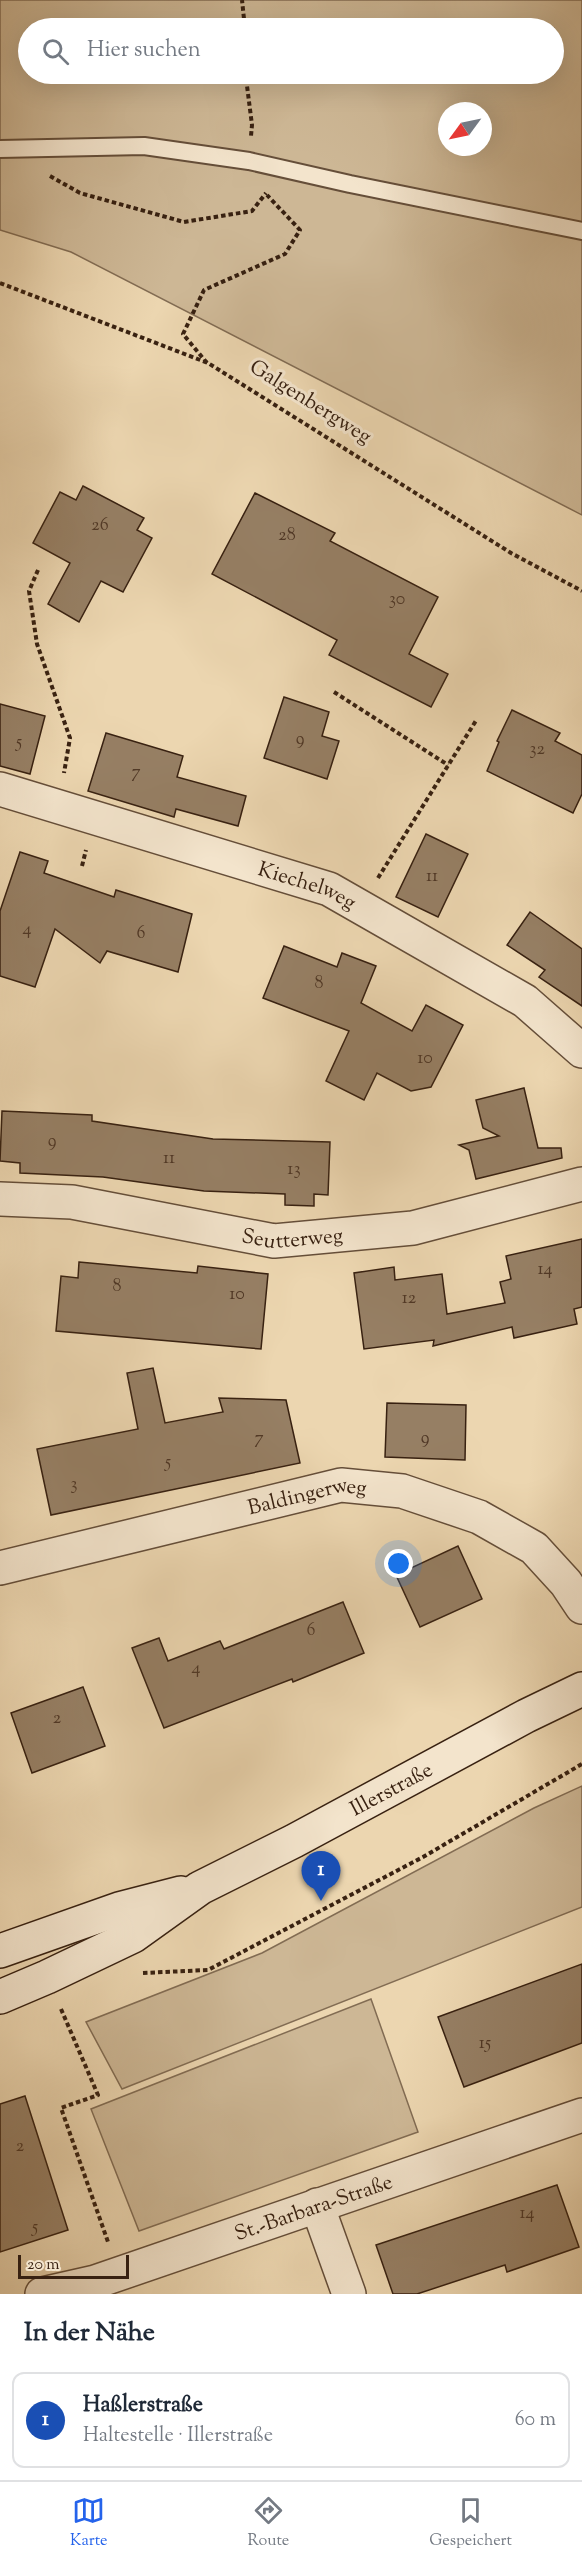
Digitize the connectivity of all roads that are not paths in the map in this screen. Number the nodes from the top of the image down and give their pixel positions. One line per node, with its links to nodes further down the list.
1 (1, 149): 2 (lane)
2 (582, 231)
3 (0, 789): 4 (street, Kiechelweg)
4 (582, 1051)
5 (582, 1184): 6 (street, Seutterweg)
6 (0, 1199)
7 (0, 1568): 8 (street, Baldingerweg)
8 (582, 1606)
9 (582, 1689): 10 (street, Illerstraße)
10 (200, 1888): 11 (street, Illerstraße); 12 (street, Illerstraße)
11 (0, 1951)
12 (0, 1997)
13 (582, 2115): 14 (street, St.-Barbara-Straße)
14 (317, 2205): 15 (street, St.-Barbara-Straße); 17 (street)
15 (105, 2283): 16 (street, St.-Barbara-Straße)
16 (42, 2294)
17 (349, 2294)

